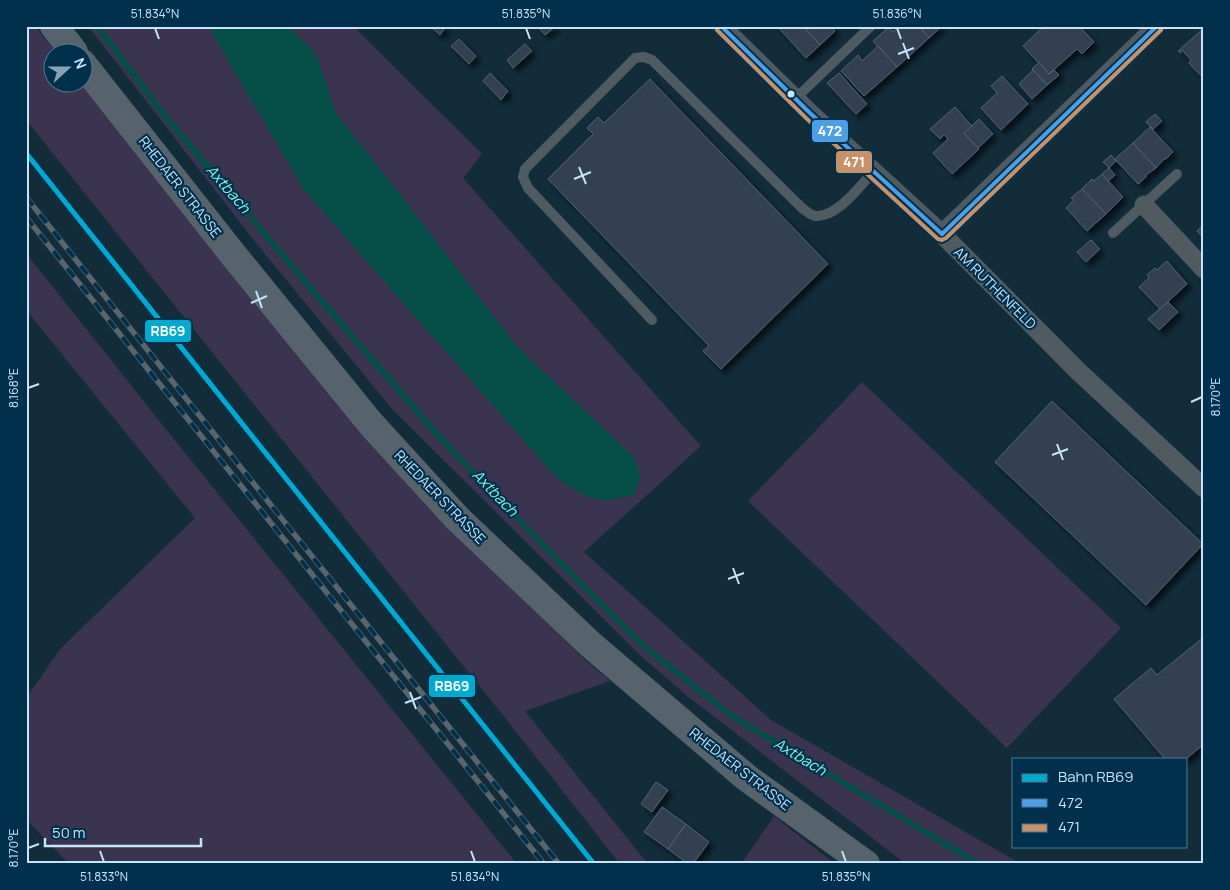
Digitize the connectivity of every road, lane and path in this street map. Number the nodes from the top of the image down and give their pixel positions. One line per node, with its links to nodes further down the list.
1 (54, 26): 5 (street)
2 (721, 26): 7 (street, AM RUTHENFELD)
3 (870, 26): 7 (lane)
4 (1157, 26): 12 (street)
5 (66, 42)
6 (92, 76): 16 (street, RHEDAER STRASSE)
7 (796, 98): 8 (street, AM RUTHENFELD)
8 (874, 172): 12 (street, AM RUTHENFELD); 14 (lane)
9 (1177, 174): 10 (lane)
10 (1144, 205): 11 (lane); 13 (street)
11 (1113, 233)
12 (942, 234): 15 (street, AM RUTHENFELD)
13 (1204, 269)
14 (652, 320)
15 (1204, 488)
16 (866, 864)

